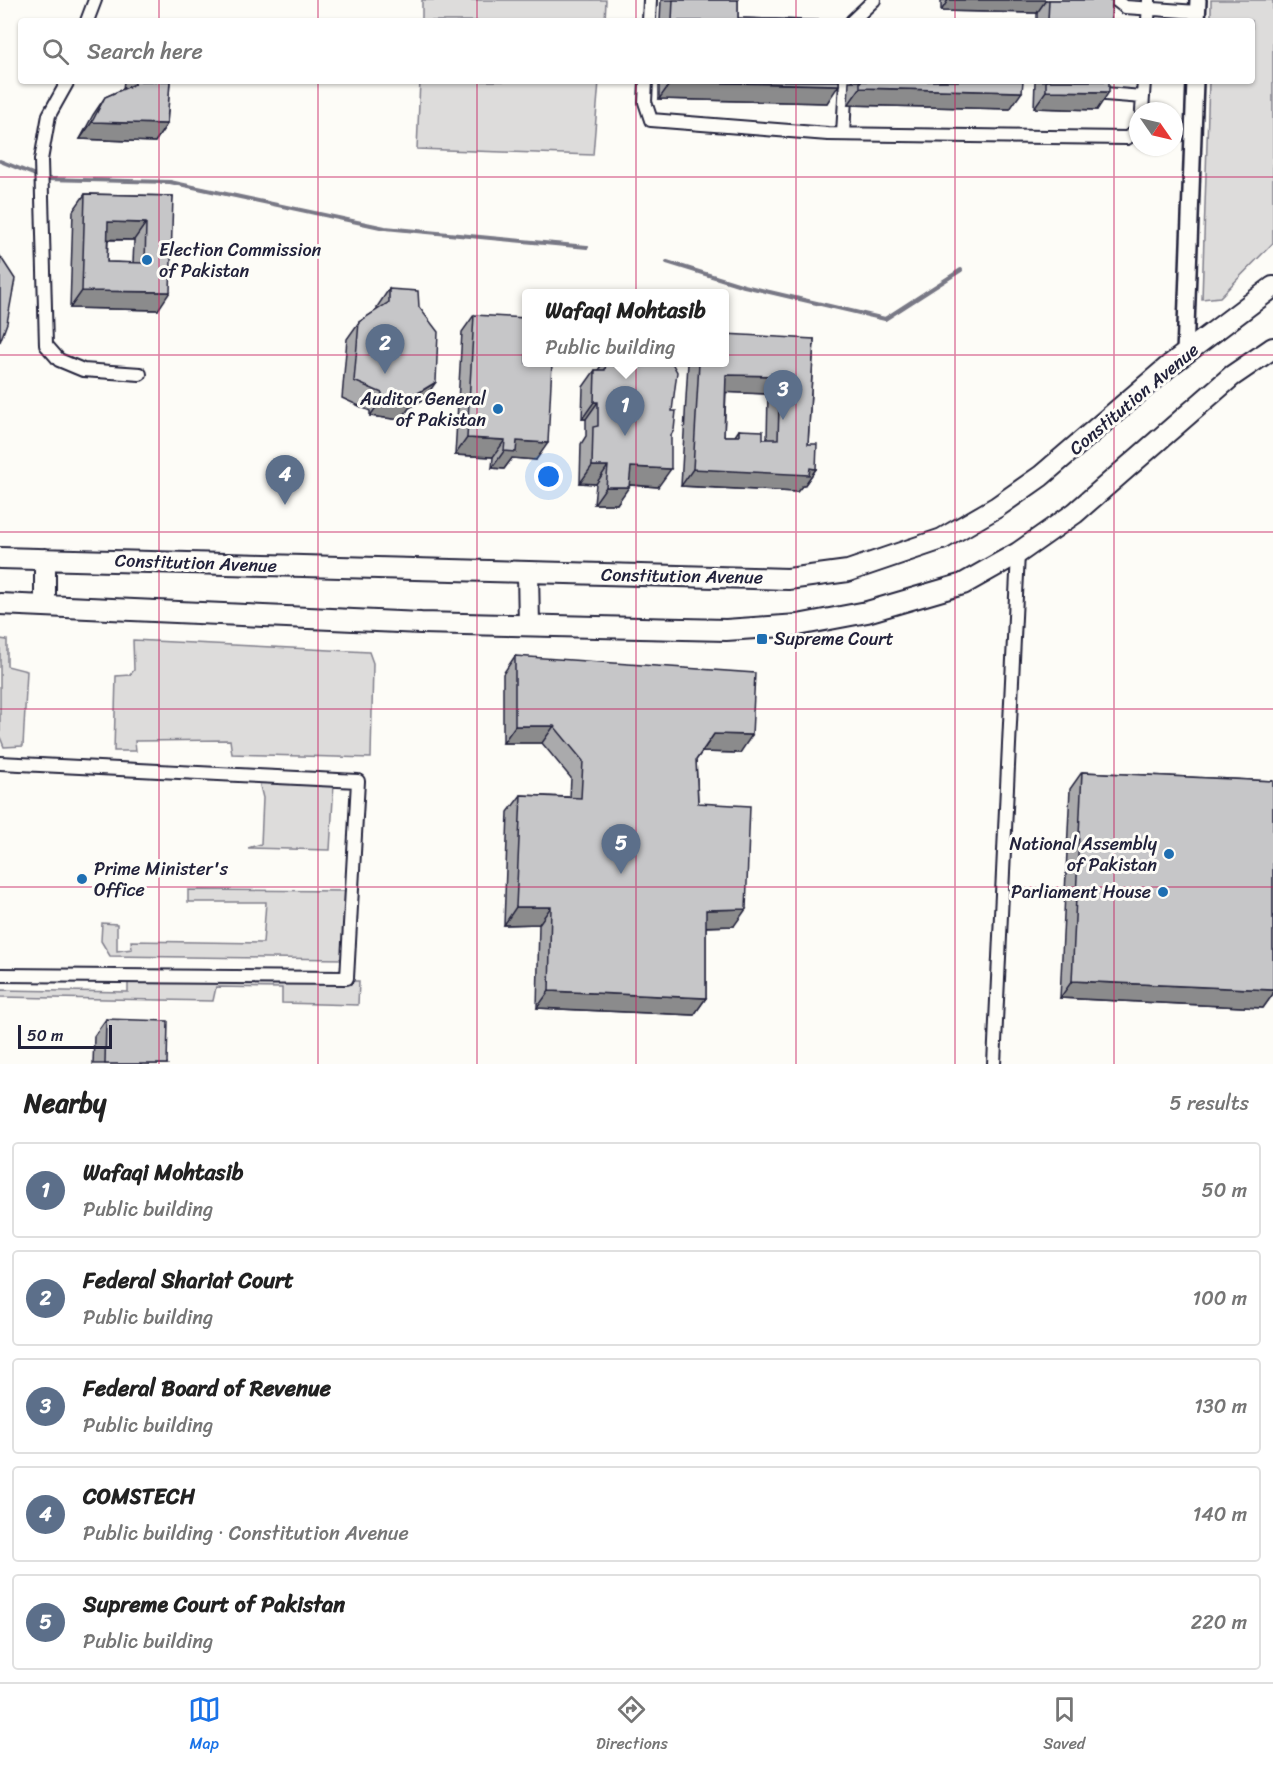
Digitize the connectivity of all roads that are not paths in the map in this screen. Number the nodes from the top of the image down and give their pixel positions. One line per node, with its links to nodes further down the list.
1 (95, 0): 7 (street)
2 (650, 0): 8 (street)
3 (874, 0): 9 (street)
4 (1116, 0): 5 (street)
5 (1148, 10): 6 (street)
6 (1198, 11)
7 (88, 18)
8 (649, 18)
9 (855, 18)
10 (66, 84): 25 (street)
11 (646, 84): 18 (street)
12 (846, 84): 18 (street)
13 (1100, 84): 16 (street)
14 (1144, 84): 16 (street)
15 (1195, 84): 24 (street)
16 (1143, 97): 17 (street)
17 (1143, 102)
18 (843, 134): 19 (street)
19 (1129, 137)
20 (1273, 271): 22 (main road)
21 (1273, 287): 22 (main road, Constitution Avenue)
22 (1233, 318): 24 (main road, Constitution Avenue)
23 (1273, 348): 26 (main road)
24 (1185, 354): 29 (main road, Constitution Avenue)
25 (140, 374)
26 (1018, 553): 32 (main road); 35 (street)
27 (0, 558): 28 (main road, Constitution Avenue)
28 (45, 559): 29 (main road, Constitution Avenue); 31 (main road)
29 (528, 572): 32 (main road)
30 (0, 604): 31 (main road)
31 (45, 606): 32 (main road)
32 (529, 625)
33 (0, 763): 34 (street)
34 (0, 975)
35 (994, 1064)

